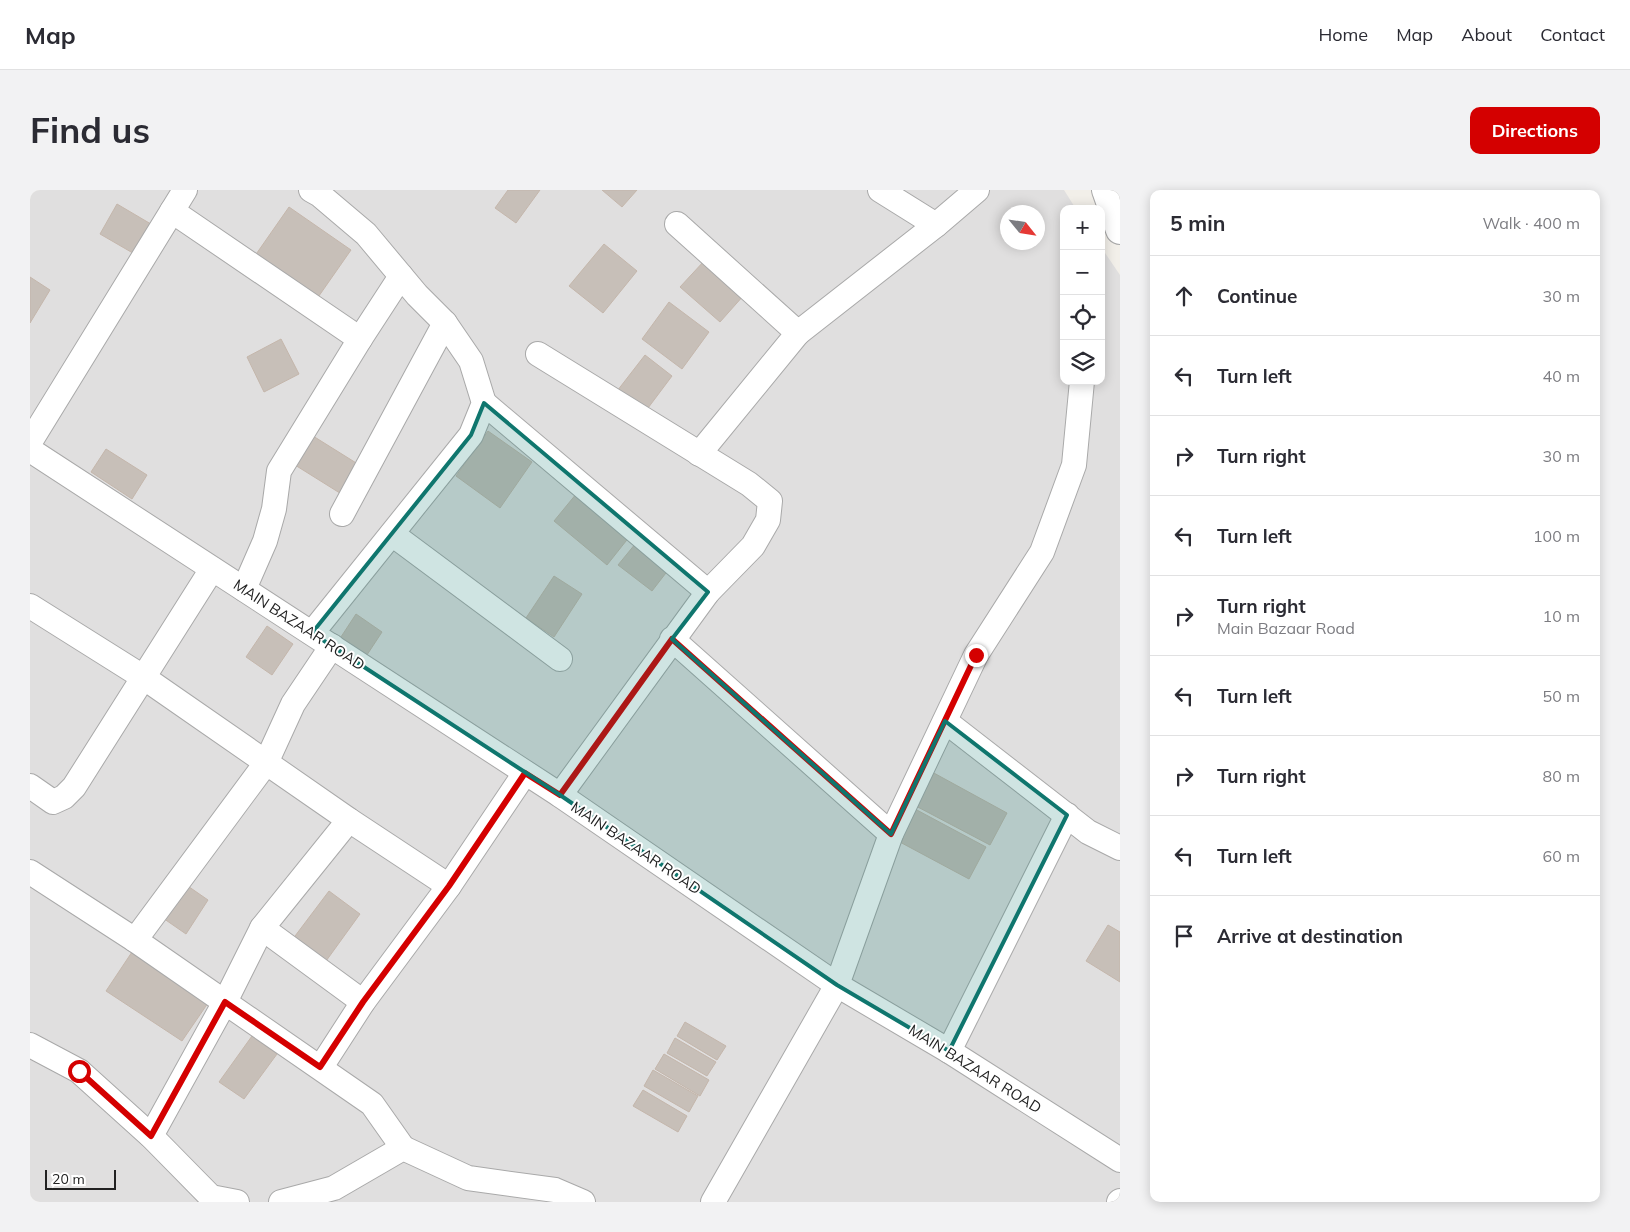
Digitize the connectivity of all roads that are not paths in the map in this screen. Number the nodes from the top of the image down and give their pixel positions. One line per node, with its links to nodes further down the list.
1 (185, 190): 6 (street)
2 (311, 190): 10 (street)
3 (880, 190): 8 (street)
4 (977, 190): 8 (street)
5 (1105, 198): 9 (street)
6 (172, 211): 13 (street); 17 (street)
7 (677, 224): 12 (street)
8 (936, 225): 12 (street)
9 (1120, 230)
10 (402, 276): 11 (street); 13 (street)
11 (445, 323): 16 (street); 20 (street)
12 (798, 333): 19 (street)
13 (360, 339): 23 (street)
14 (538, 354): 19 (street)
15 (1082, 385): 31 (street)
16 (484, 403): 21 (street); 24 (street)
17 (30, 442)
18 (30, 450): 22 (street, MAIN BAZAAR ROAD)
19 (699, 454): 24 (street)
20 (342, 514)
21 (392, 534): 26 (street); 29 (street)
22 (212, 568): 23 (street, MAIN BAZAAR ROAD); 30 (street)
23 (244, 589): 26 (street, MAIN BAZAAR ROAD)
24 (708, 592): 27 (street)
25 (30, 606): 30 (street)
26 (312, 633): 28 (street, MAIN BAZAAR ROAD)
27 (672, 639): 35 (street); 38 (street)
28 (332, 646): 32 (street); 33 (street, MAIN BAZAAR ROAD)
29 (560, 659)
30 (143, 677): 32 (street); 34 (street)
31 (945, 721): 36 (street); 38 (street)
32 (266, 763): 37 (street); 43 (street)
33 (525, 773): 35 (street, MAIN BAZAAR ROAD); 41 (street)
34 (30, 786)
35 (560, 795): 44 (street, MAIN BAZAAR ROAD)
36 (1067, 815): 39 (street); 48 (street)
37 (348, 820): 41 (street); 42 (street)
38 (891, 834): 44 (street)
39 (1120, 848)
40 (30, 872): 43 (street)
41 (449, 886): 46 (street)
42 (262, 928): 45 (street); 46 (street)
43 (135, 940): 45 (street)
44 (837, 985): 48 (street, MAIN BAZAAR ROAD); 57 (street)
45 (225, 1002): 49 (street); 50 (street)
46 (363, 1002): 49 (street)
47 (30, 1045): 50 (street)
48 (949, 1051): 52 (street, MAIN BAZAAR ROAD)
49 (320, 1067): 51 (street)
50 (151, 1136): 53 (street)
51 (403, 1148): 55 (street); 56 (street)
52 (1120, 1160)
53 (206, 1199): 54 (street)
54 (237, 1202)
55 (281, 1202)
56 (583, 1202)
57 (713, 1202)

